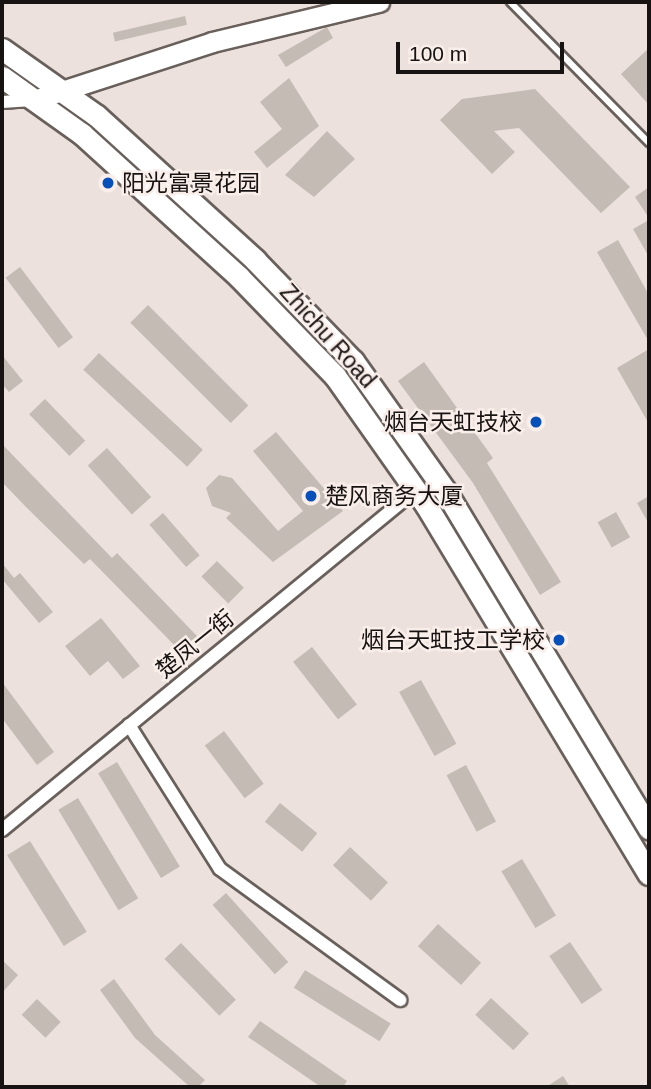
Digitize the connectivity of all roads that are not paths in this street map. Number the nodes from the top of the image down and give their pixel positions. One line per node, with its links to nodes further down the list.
1 (379, 2): 5 (street)
2 (510, 2): 8 (lane)
3 (2, 49): 5 (main road, Zhichu Road)
4 (2, 77): 6 (main road, Zhichu Road)
5 (66, 94): 6 (street); 11 (main road, Zhichu Road)
6 (34, 100): 7 (street); 9 (main road, Zhichu Road)
7 (2, 102)
8 (649, 143)
9 (416, 490): 10 (street, 楚凤一街); 13 (main road, Zhichu Road)
10 (129, 725): 12 (street, 楚凤一街); 14 (street)
11 (649, 829)
12 (2, 830)
13 (649, 874)
14 (400, 1000)

